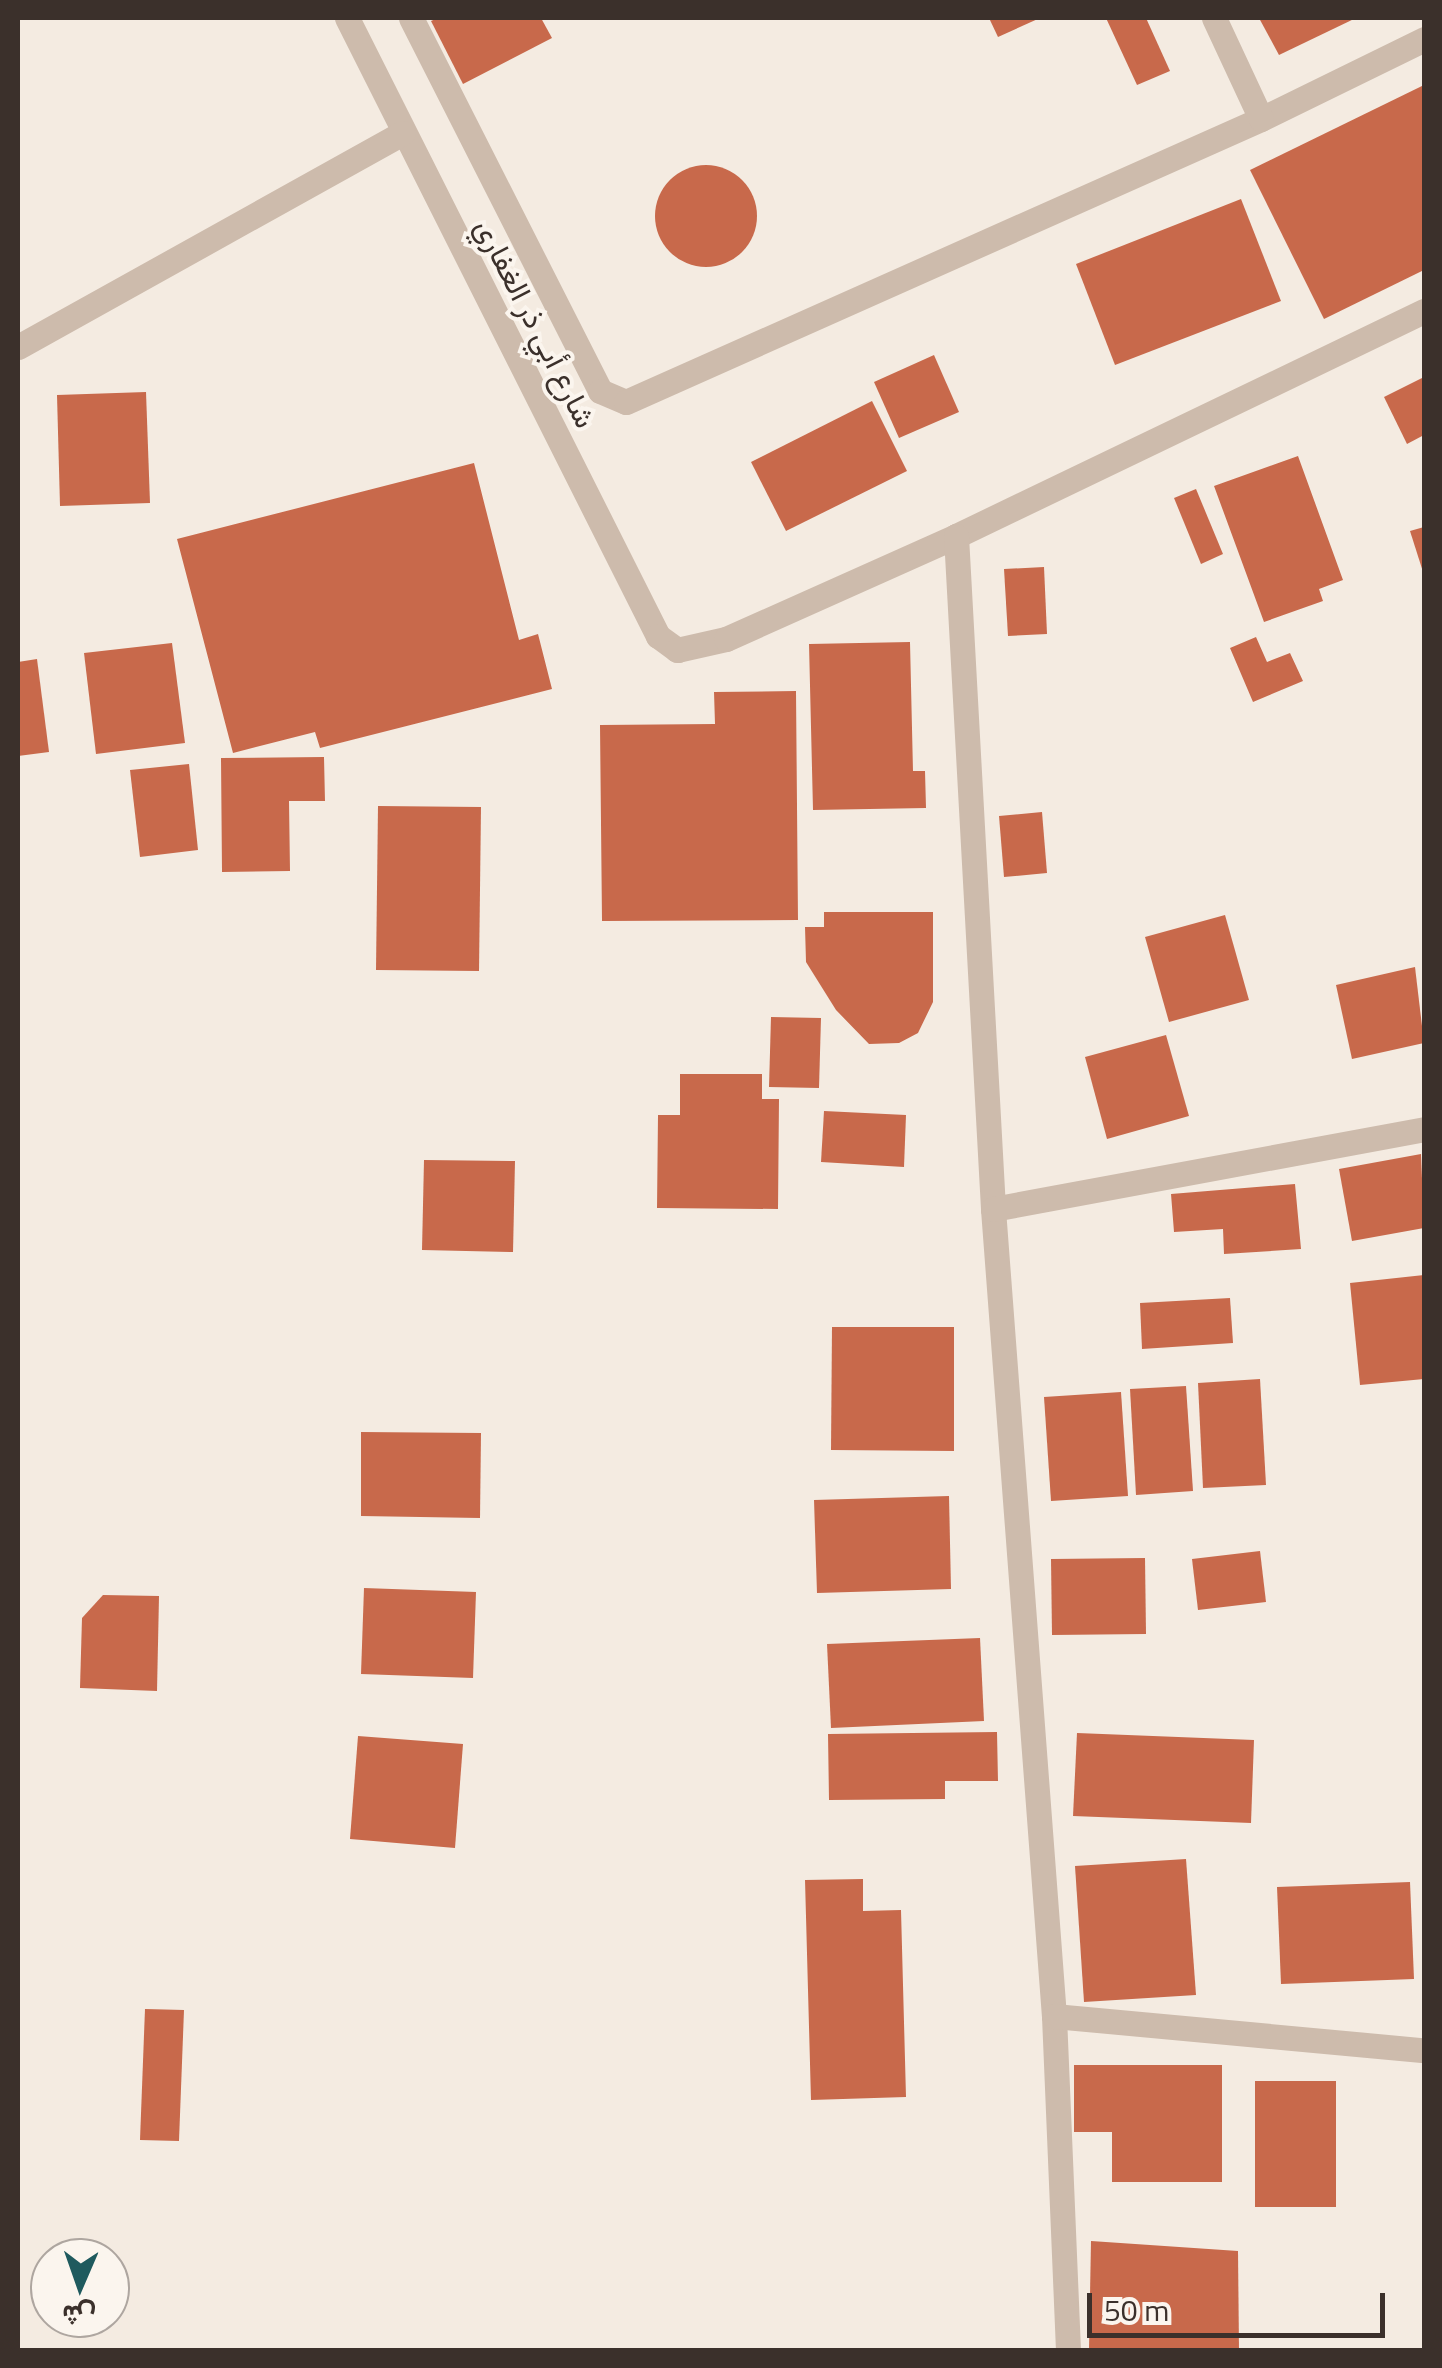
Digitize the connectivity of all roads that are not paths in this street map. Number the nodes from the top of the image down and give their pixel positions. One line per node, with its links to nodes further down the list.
1 (347, 18): 6 (street, شارع أبي ذر الغفاري)
2 (411, 18): 5 (street)
3 (1214, 18): 5 (street)
4 (1424, 39): 5 (street)
5 (1261, 120)
6 (403, 133): 8 (street); 9 (street, شارع أبي ذر الغفاري)
7 (1424, 311): 9 (street)
8 (18, 347)
9 (956, 536): 11 (street)
10 (1424, 1129): 11 (street)
11 (993, 1209): 12 (street)
12 (1054, 2016): 13 (street); 14 (street)
13 (1424, 2050)
14 (1068, 2350)

